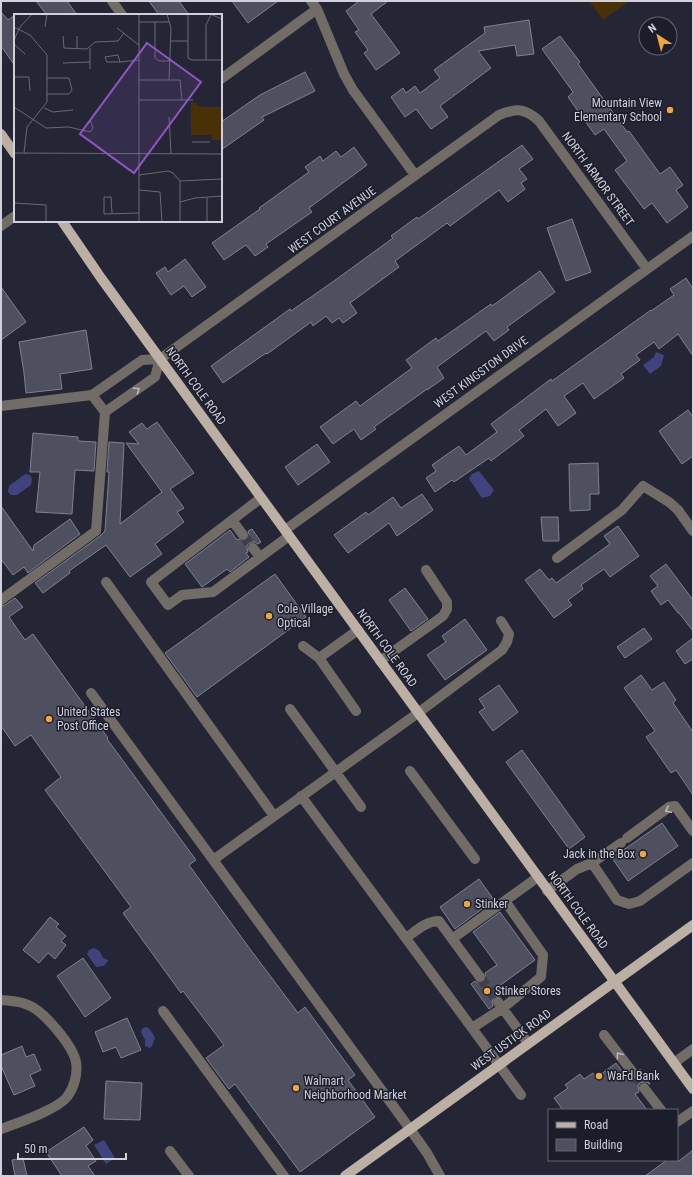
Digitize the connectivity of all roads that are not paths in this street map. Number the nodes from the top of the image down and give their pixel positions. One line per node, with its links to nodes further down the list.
1 (112, 1): 3 (street)
2 (314, 5): 4 (street); 8 (street)
3 (121, 14)
4 (222, 78)
5 (522, 110): 8 (street, WEST COURT AVENUE); 13 (street, NORTH ARMOR STREET)
6 (1, 134): 7 (main road)
7 (14, 153)
8 (415, 175): 14 (street, WEST COURT AVENUE)
9 (14, 217): 11 (street)
10 (63, 222): 14 (main road, NORTH COLE ROAD)
11 (1, 226)
12 (693, 236): 13 (street, WEST KINGSTON DRIVE)
13 (647, 269): 21 (street, WEST KINGSTON DRIVE)
14 (160, 359): 15 (street); 17 (street, one-way to 14); 18 (main road, NORTH COLE ROAD)
15 (92, 395): 16 (street); 17 (street)
16 (1, 406)
17 (105, 412): 28 (street)
18 (261, 498): 19 (street); 21 (main road, NORTH COLE ROAD)
19 (232, 520): 22 (street); 24 (street, WEST KINGSTON DRIVE)
20 (693, 531): 25 (street)
21 (287, 533): 24 (street, WEST KINGSTON DRIVE); 30 (main road, NORTH COLE ROAD)
22 (243, 535)
23 (253, 548): 24 (street)
24 (260, 557)
25 (556, 558)
26 (426, 570): 33 (street)
27 (106, 582): 42 (street)
28 (1, 600)
29 (501, 621): 37 (street)
30 (358, 630): 32 (street); 33 (main road, NORTH COLE ROAD)
31 (303, 646): 32 (street)
32 (319, 658): 36 (street)
33 (380, 661): 37 (main road, NORTH COLE ROAD)
34 (91, 693): 45 (street)
35 (290, 709): 39 (street)
36 (356, 710)
37 (418, 713): 39 (street); 48 (main road, NORTH COLE ROAD)
38 (410, 771): 44 (street)
39 (336, 772): 40 (street); 41 (street)
40 (301, 796): 42 (street); 52 (street)
41 (361, 807)
42 (274, 816): 45 (street)
43 (693, 831): 46 (street, one-way to 46)
44 (475, 859)
45 (213, 860): 73 (street)
46 (592, 862): 47 (street); 49 (street)
47 (693, 863)
48 (538, 877): 49 (main road, NORTH COLE ROAD); 50 (street)
49 (547, 890): 55 (main road, NORTH COLE ROAD)
50 (505, 901): 53 (street); 57 (street)
51 (693, 924): 55 (main road, WEST USTICK ROAD)
52 (406, 938): 53 (street); 59 (street)
53 (452, 938): 54 (street)
54 (480, 977)
55 (614, 982): 61 (main road, WEST USTICK ROAD); 63 (main road, NORTH COLE ROAD)
56 (1, 1000): 72 (street)
57 (501, 1005): 59 (street); 61 (street)
58 (163, 1011): 76 (street)
59 (472, 1028): 64 (street)
60 (604, 1035): 65 (street, one-way to 60)
61 (528, 1043): 64 (main road, WEST USTICK ROAD)
62 (693, 1049): 63 (street)
63 (674, 1063): 67 (main road, NORTH COLE ROAD)
64 (499, 1065): 68 (street); 73 (main road, WEST USTICK ROAD)
65 (634, 1074)
66 (644, 1088): 69 (street)
67 (693, 1089)
68 (521, 1095)
69 (660, 1109)
70 (693, 1110): 71 (street)
71 (678, 1121)
72 (1, 1129)
73 (410, 1129): 77 (main road, WEST USTICK ROAD); 78 (street)
74 (170, 1151): 75 (street)
75 (189, 1176)
76 (284, 1176)
77 (345, 1176)
78 (440, 1176)

